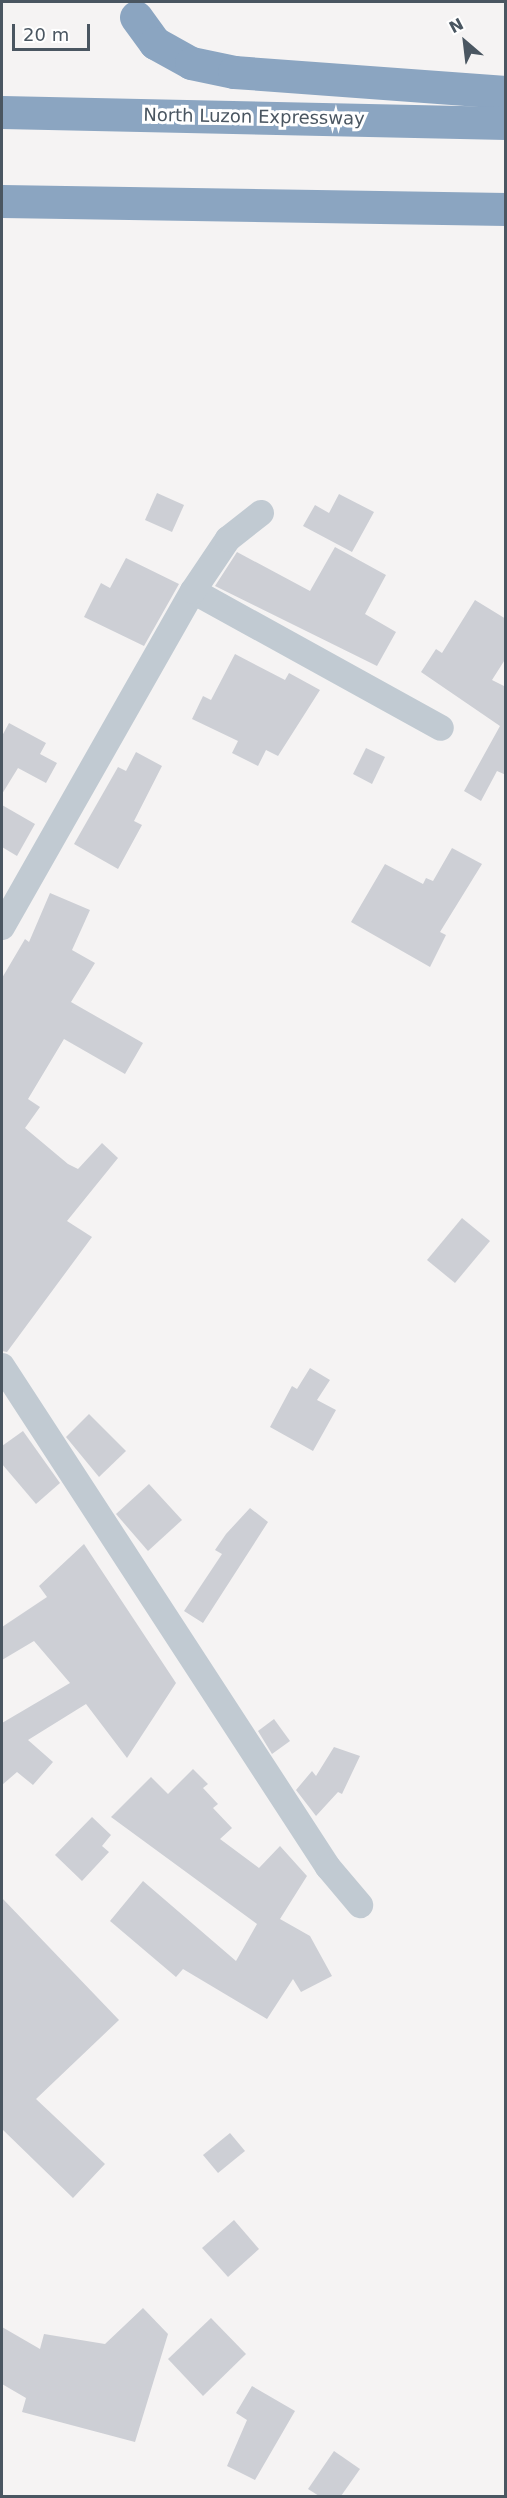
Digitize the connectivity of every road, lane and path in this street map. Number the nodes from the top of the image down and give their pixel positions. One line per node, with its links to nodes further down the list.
1 (136, 17): 2 (highway)
2 (506, 92)
3 (2, 112): 4 (highway, North Luzon Expressway)
4 (506, 123)
5 (2, 201): 6 (highway)
6 (506, 209)
7 (261, 513): 8 (street)
8 (193, 591): 9 (street); 10 (street)
9 (441, 728)
10 (2, 927)
11 (2, 1366): 12 (street)
12 (360, 1905)

